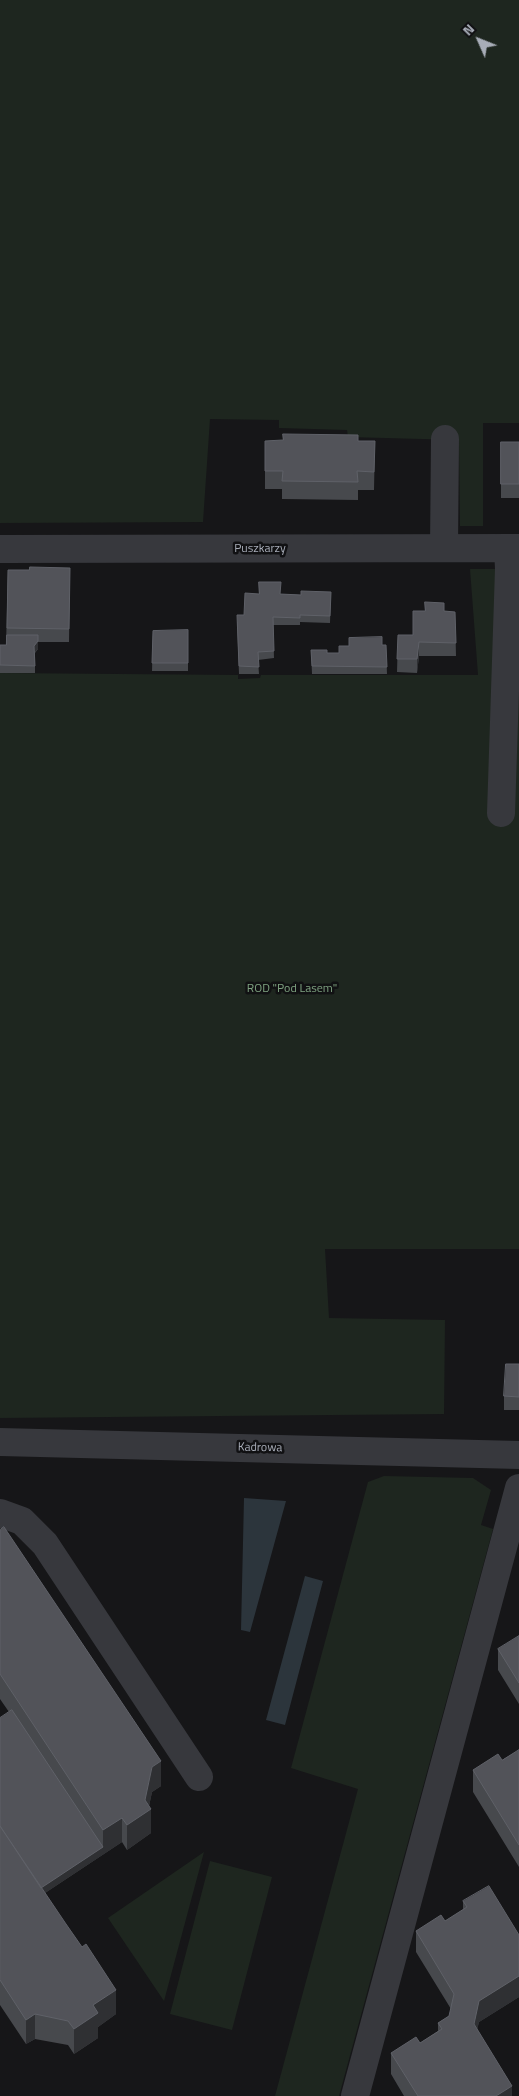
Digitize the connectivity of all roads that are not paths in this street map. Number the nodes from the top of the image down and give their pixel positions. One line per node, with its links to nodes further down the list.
1 (445, 440): 2 (street)
2 (444, 548): 3 (street, Puszkarzy); 4 (street, Puszkarzy)
3 (513, 548): 5 (street)
4 (0, 549)
5 (501, 813)
6 (0, 1442): 7 (street, Kadrowa)
7 (519, 1455)
8 (519, 1488): 11 (street)
9 (0, 1513): 10 (street)
10 (199, 1777)
11 (355, 2096)

